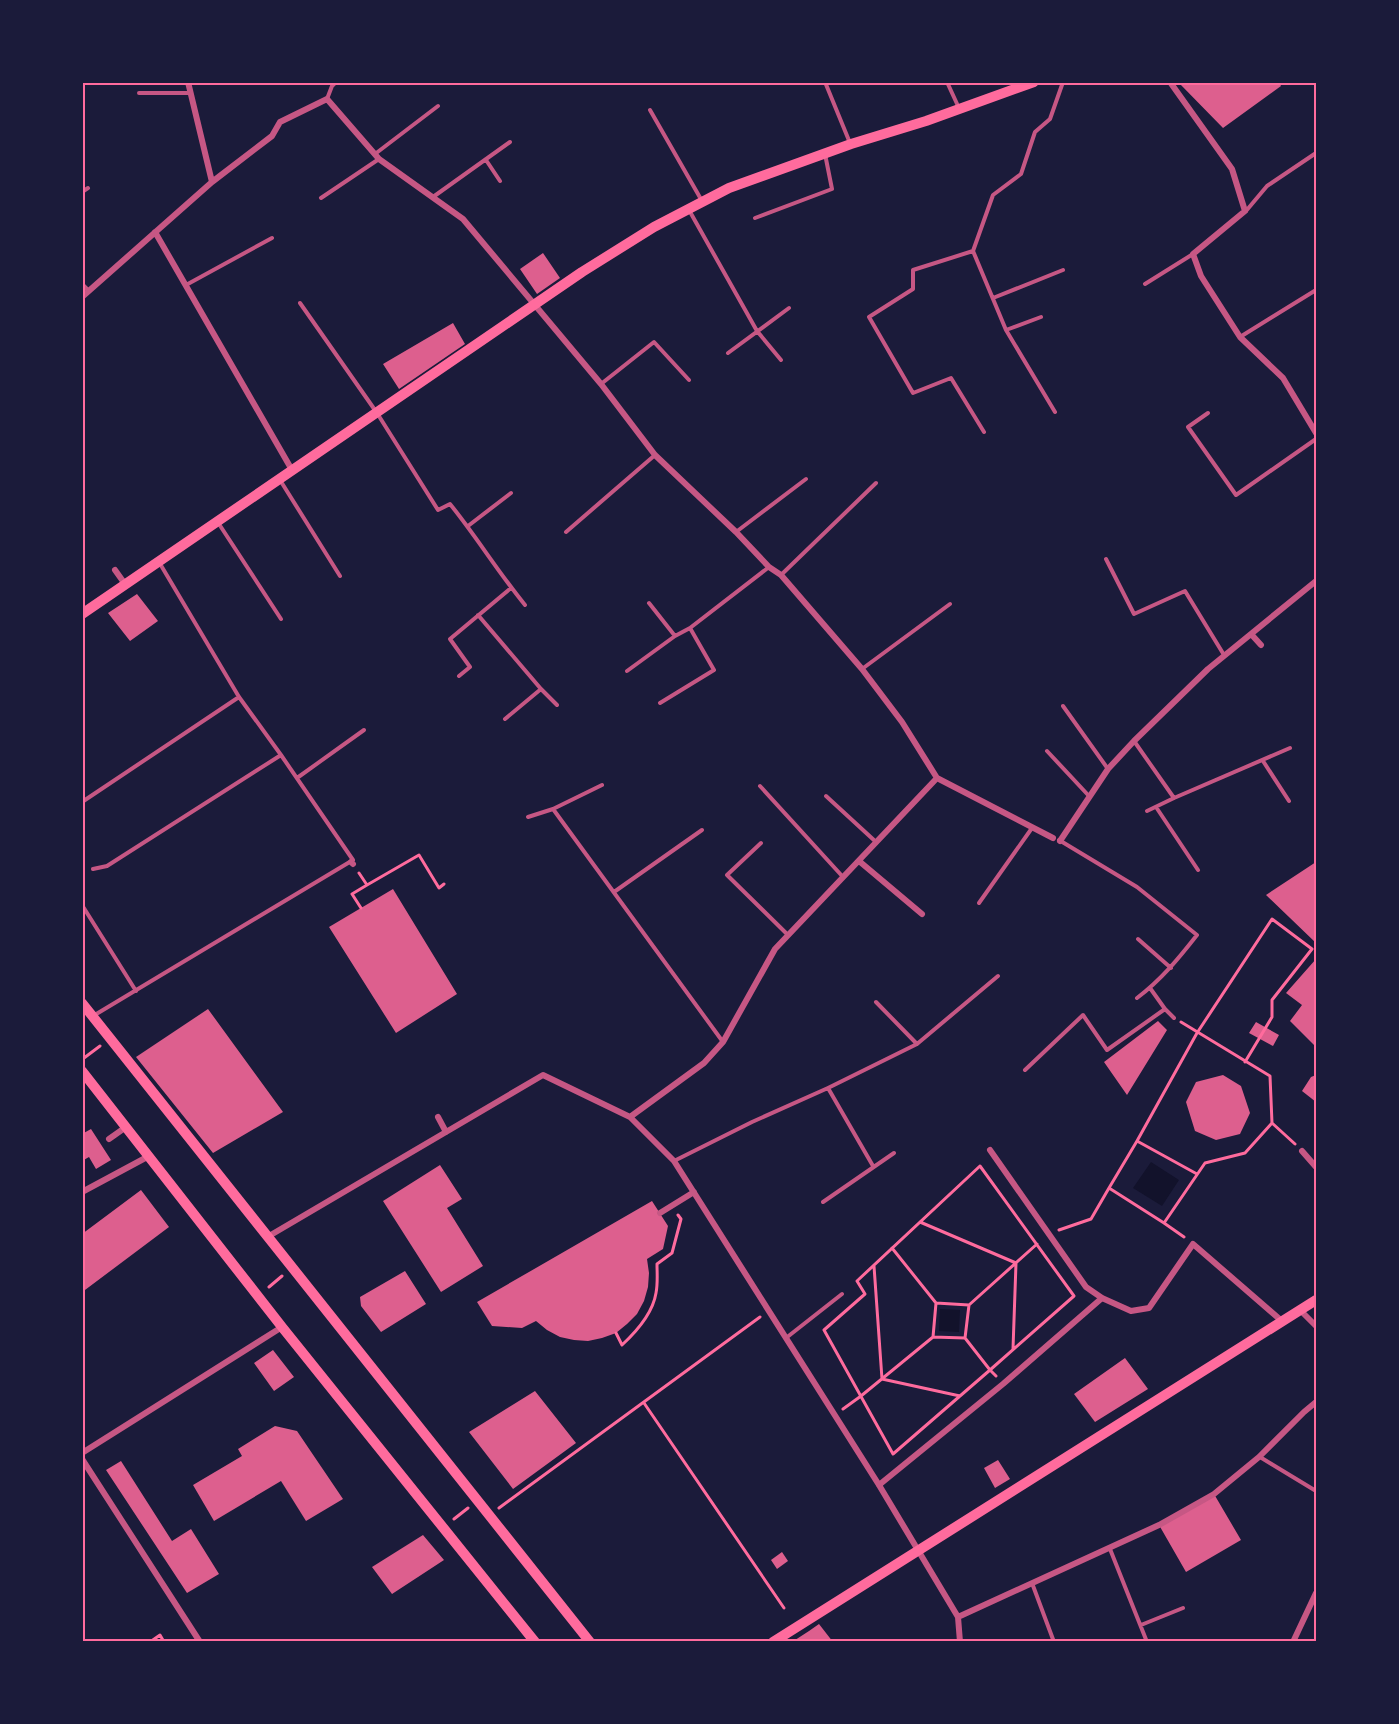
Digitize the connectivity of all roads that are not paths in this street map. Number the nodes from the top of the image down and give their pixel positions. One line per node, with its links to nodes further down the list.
1 (188, 82): 9 (street)
2 (336, 82): 10 (lane)
3 (825, 82): 15 (lane)
4 (947, 82): 12 (lane)
5 (1034, 82): 12 (main road)
6 (1063, 82): 32 (lane)
7 (1170, 82): 28 (street)
8 (139, 93): 9 (lane)
9 (189, 93): 21 (street)
10 (327, 99): 18 (street); 21 (street)
11 (438, 106): 18 (lane)
12 (959, 108): 15 (main road)
13 (650, 110): 26 (lane)
14 (510, 142): 19 (lane)
15 (851, 144): 16 (main road)
16 (824, 153): 26 (main road); 29 (lane)
17 (1317, 153): 28 (lane)
18 (377, 156): 24 (street); 25 (lane)
19 (486, 160): 20 (lane); 24 (lane)
20 (500, 181)
21 (212, 182): 30 (street)
22 (88, 188): 23 (lane)
23 (82, 192)
24 (432, 197): 44 (street)
25 (321, 198)
26 (703, 202): 27 (main road)
27 (689, 209): 44 (main road); 48 (lane)
28 (1245, 211): 33 (street)
29 (755, 218)
30 (155, 232): 37 (street); 39 (street)
31 (272, 238): 37 (lane)
32 (973, 251): 42 (lane); 57 (lane)
33 (1193, 254): 36 (lane); 49 (street)
34 (1063, 270): 42 (lane)
35 (82, 284): 39 (lane)
36 (1144, 284)
37 (186, 285): 61 (street)
38 (1317, 290): 49 (lane)
39 (89, 292): 41 (street)
40 (537, 294): 44 (street)
41 (82, 297)
42 (993, 298): 47 (lane)
43 (300, 303): 55 (lane)
44 (534, 306): 53 (street); 55 (main road)
45 (789, 308): 48 (lane)
46 (1041, 317): 47 (lane)
47 (1006, 330): 54 (lane)
48 (757, 331): 50 (lane); 51 (lane)
49 (1240, 337): 58 (street)
50 (728, 353)
51 (782, 360)
52 (689, 380): 53 (lane)
53 (601, 384): 60 (street)
54 (1055, 412)
55 (377, 413): 61 (main road); 67 (lane)
56 (1208, 413): 59 (lane)
57 (984, 432)
58 (1317, 433)
59 (1317, 439)
60 (655, 455): 68 (lane); 69 (street)
61 (292, 470): 62 (main road)
62 (280, 479): 66 (main road); 75 (lane)
63 (806, 479): 69 (lane)
64 (876, 483): 74 (lane)
65 (512, 493): 67 (lane)
66 (218, 522): 71 (main road); 84 (lane)
67 (468, 526): 78 (lane)
68 (566, 532)
69 (736, 532): 72 (street)
70 (1106, 559): 89 (lane)
71 (159, 562): 77 (main road); 94 (lane)
72 (769, 567): 74 (street); 85 (lane)
73 (115, 570): 77 (street)
74 (781, 575): 90 (street)
75 (340, 576)
76 (1317, 580): 86 (street)
77 (125, 584): 82 (main road)
78 (511, 588): 81 (lane); 83 (lane)
79 (649, 603): 87 (lane)
80 (950, 604): 90 (lane)
81 (525, 605)
82 (82, 614)
83 (478, 615): 92 (lane); 93 (lane)
84 (281, 619)
85 (690, 628): 87 (lane); 95 (lane)
86 (1251, 634): 88 (street); 89 (street)
87 (675, 636): 91 (lane)
88 (1261, 645)
89 (1224, 656): 98 (street)
90 (862, 669): 109 (street)
91 (627, 671)
92 (459, 676)
93 (541, 689): 96 (lane); 100 (lane)
94 (239, 697): 105 (lane); 116 (lane)
95 (660, 703)
96 (556, 705)
97 (1063, 706): 107 (lane)
98 (1167, 710): 99 (street); 102 (street)
99 (1173, 715)
100 (505, 718)
101 (364, 730): 108 (lane)
102 (1134, 741): 107 (street); 114 (lane)
103 (1290, 748): 106 (lane)
104 (1047, 751): 113 (lane)
105 (281, 755): 108 (lane); 128 (lane)
106 (1263, 761): 114 (lane); 115 (lane)
107 (1108, 769): 113 (street)
108 (297, 778): 140 (lane)
109 (936, 778): 121 (street); 125 (street)
110 (602, 785): 118 (lane)
111 (760, 786): 130 (lane)
112 (826, 796): 125 (lane)
113 (1089, 797): 124 (street)
114 (1174, 798): 117 (lane)
115 (1289, 801)
116 (82, 802)
117 (1156, 807): 119 (lane); 129 (lane)
118 (554, 809): 120 (lane); 131 (lane)
119 (1147, 812)
120 (528, 817)
121 (1033, 827): 123 (street); 132 (lane)
122 (702, 830): 131 (lane)
123 (1053, 838): 124 (lane)
124 (1060, 841): 137 (lane)
125 (876, 842): 127 (street)
126 (761, 843): 135 (lane)
127 (859, 861): 130 (street); 134 (street)
128 (93, 869)
129 (1198, 870)
130 (843, 877): 135 (street)
131 (614, 892): 147 (lane)
132 (979, 903)
133 (82, 905): 140 (lane)
134 (922, 914)
135 (788, 935): 147 (street)
136 (1138, 939): 137 (lane)
137 (1171, 968): 139 (lane)
138 (998, 976): 148 (lane)
139 (1150, 988): 141 (lane); 144 (lane)
140 (136, 990): 145 (lane)
141 (1137, 998)
142 (876, 1002): 148 (lane)
143 (82, 1003): 145 (main road)
144 (1165, 1009): 146 (lane); 149 (lane)
145 (93, 1016): 168 (main road)
146 (1174, 1018)
147 (723, 1041): 153 (street)
148 (916, 1044): 151 (lane)
149 (1025, 1070)
150 (82, 1071): 154 (main road)
151 (828, 1088): 161 (lane); 162 (lane)
152 (438, 1117): 155 (street)
153 (630, 1117): 155 (street); 161 (street)
154 (127, 1127): 156 (street); 160 (main road)
155 (446, 1132): 168 (street)
156 (109, 1139)
157 (990, 1150): 170 (street)
158 (1302, 1151): 163 (street)
159 (894, 1153): 162 (lane)
160 (149, 1155): 164 (street); 175 (main road)
161 (674, 1161): 165 (street)
162 (873, 1166): 166 (lane)
163 (1317, 1167)
164 (82, 1192)
165 (694, 1192): 167 (street); 176 (street)
166 (823, 1202)
167 (660, 1213)
168 (268, 1236): 192 (main road)
169 (842, 1294): 176 (lane)
170 (1102, 1298): 173 (street); 181 (street)
171 (1317, 1300): 172 (main road)
172 (1300, 1310): 173 (main road); 174 (street)
173 (1283, 1322): 184 (main road)
174 (1317, 1326)
175 (282, 1327): 178 (street); 191 (main road)
176 (786, 1338): 181 (street)
177 (1317, 1402): 179 (street)
178 (82, 1453)
179 (1259, 1456): 182 (lane); 183 (street)
180 (82, 1460): 190 (street)
181 (879, 1485): 184 (street)
182 (1317, 1491)
183 (1110, 1549): 185 (street); 189 (lane)
184 (918, 1551): 188 (street); 193 (main road)
185 (1032, 1583): 188 (street); 195 (lane)
186 (1317, 1593): 197 (street)
187 (1183, 1608): 189 (lane)
188 (958, 1617): 194 (street)
189 (1141, 1625): 196 (lane)
190 (200, 1641)
191 (535, 1641)
192 (590, 1641)
193 (774, 1641)
194 (960, 1641)
195 (1054, 1641)
196 (1147, 1641)
197 (1293, 1641)

